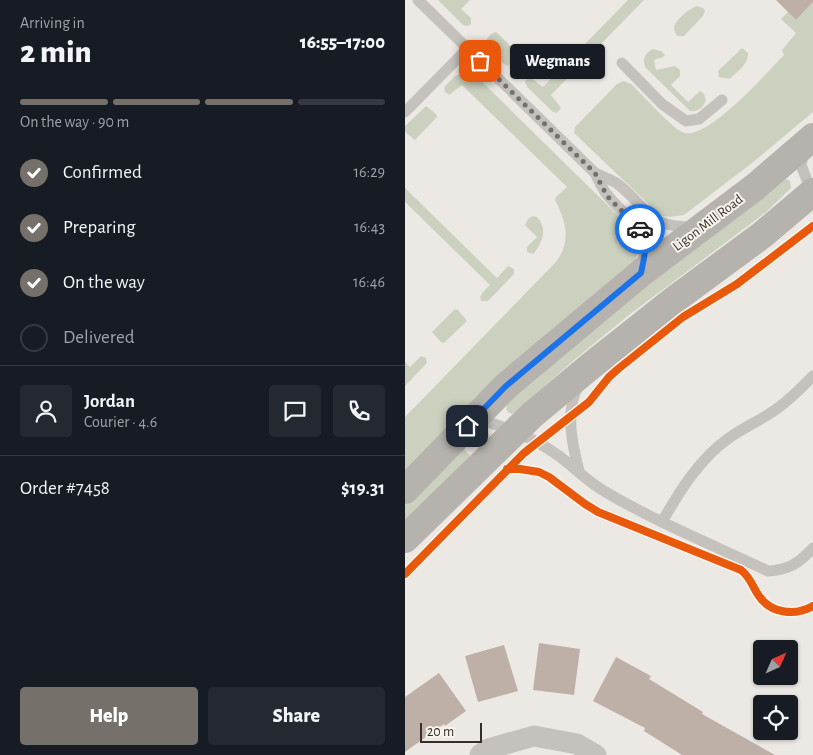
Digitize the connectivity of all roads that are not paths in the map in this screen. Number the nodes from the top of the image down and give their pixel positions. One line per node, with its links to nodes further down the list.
1 (417, 0): 2 (lane)
2 (467, 49): 5 (lane); 7 (lane)
3 (622, 63): 4 (lane)
4 (722, 100)
5 (405, 112)
6 (809, 141): 8 (lane); 9 (main road, Ligon Mill Road)
7 (595, 173): 9 (lane); 10 (lane)
8 (813, 193): 11 (main road)
9 (703, 227): 10 (main road, Ligon Mill Road)
10 (641, 273): 13 (main road, Ligon Mill Road)
11 (587, 368): 14 (main road); 15 (lane)
12 (813, 376): 17 (lane)
13 (475, 418): 14 (lane); 16 (main road, Ligon Mill Road)
14 (515, 431): 15 (lane); 18 (main road)
15 (579, 471): 17 (lane)
16 (405, 490)
17 (662, 522): 19 (lane)
18 (405, 539)
19 (813, 548)
20 (480, 755): 21 (street)
21 (596, 755)

